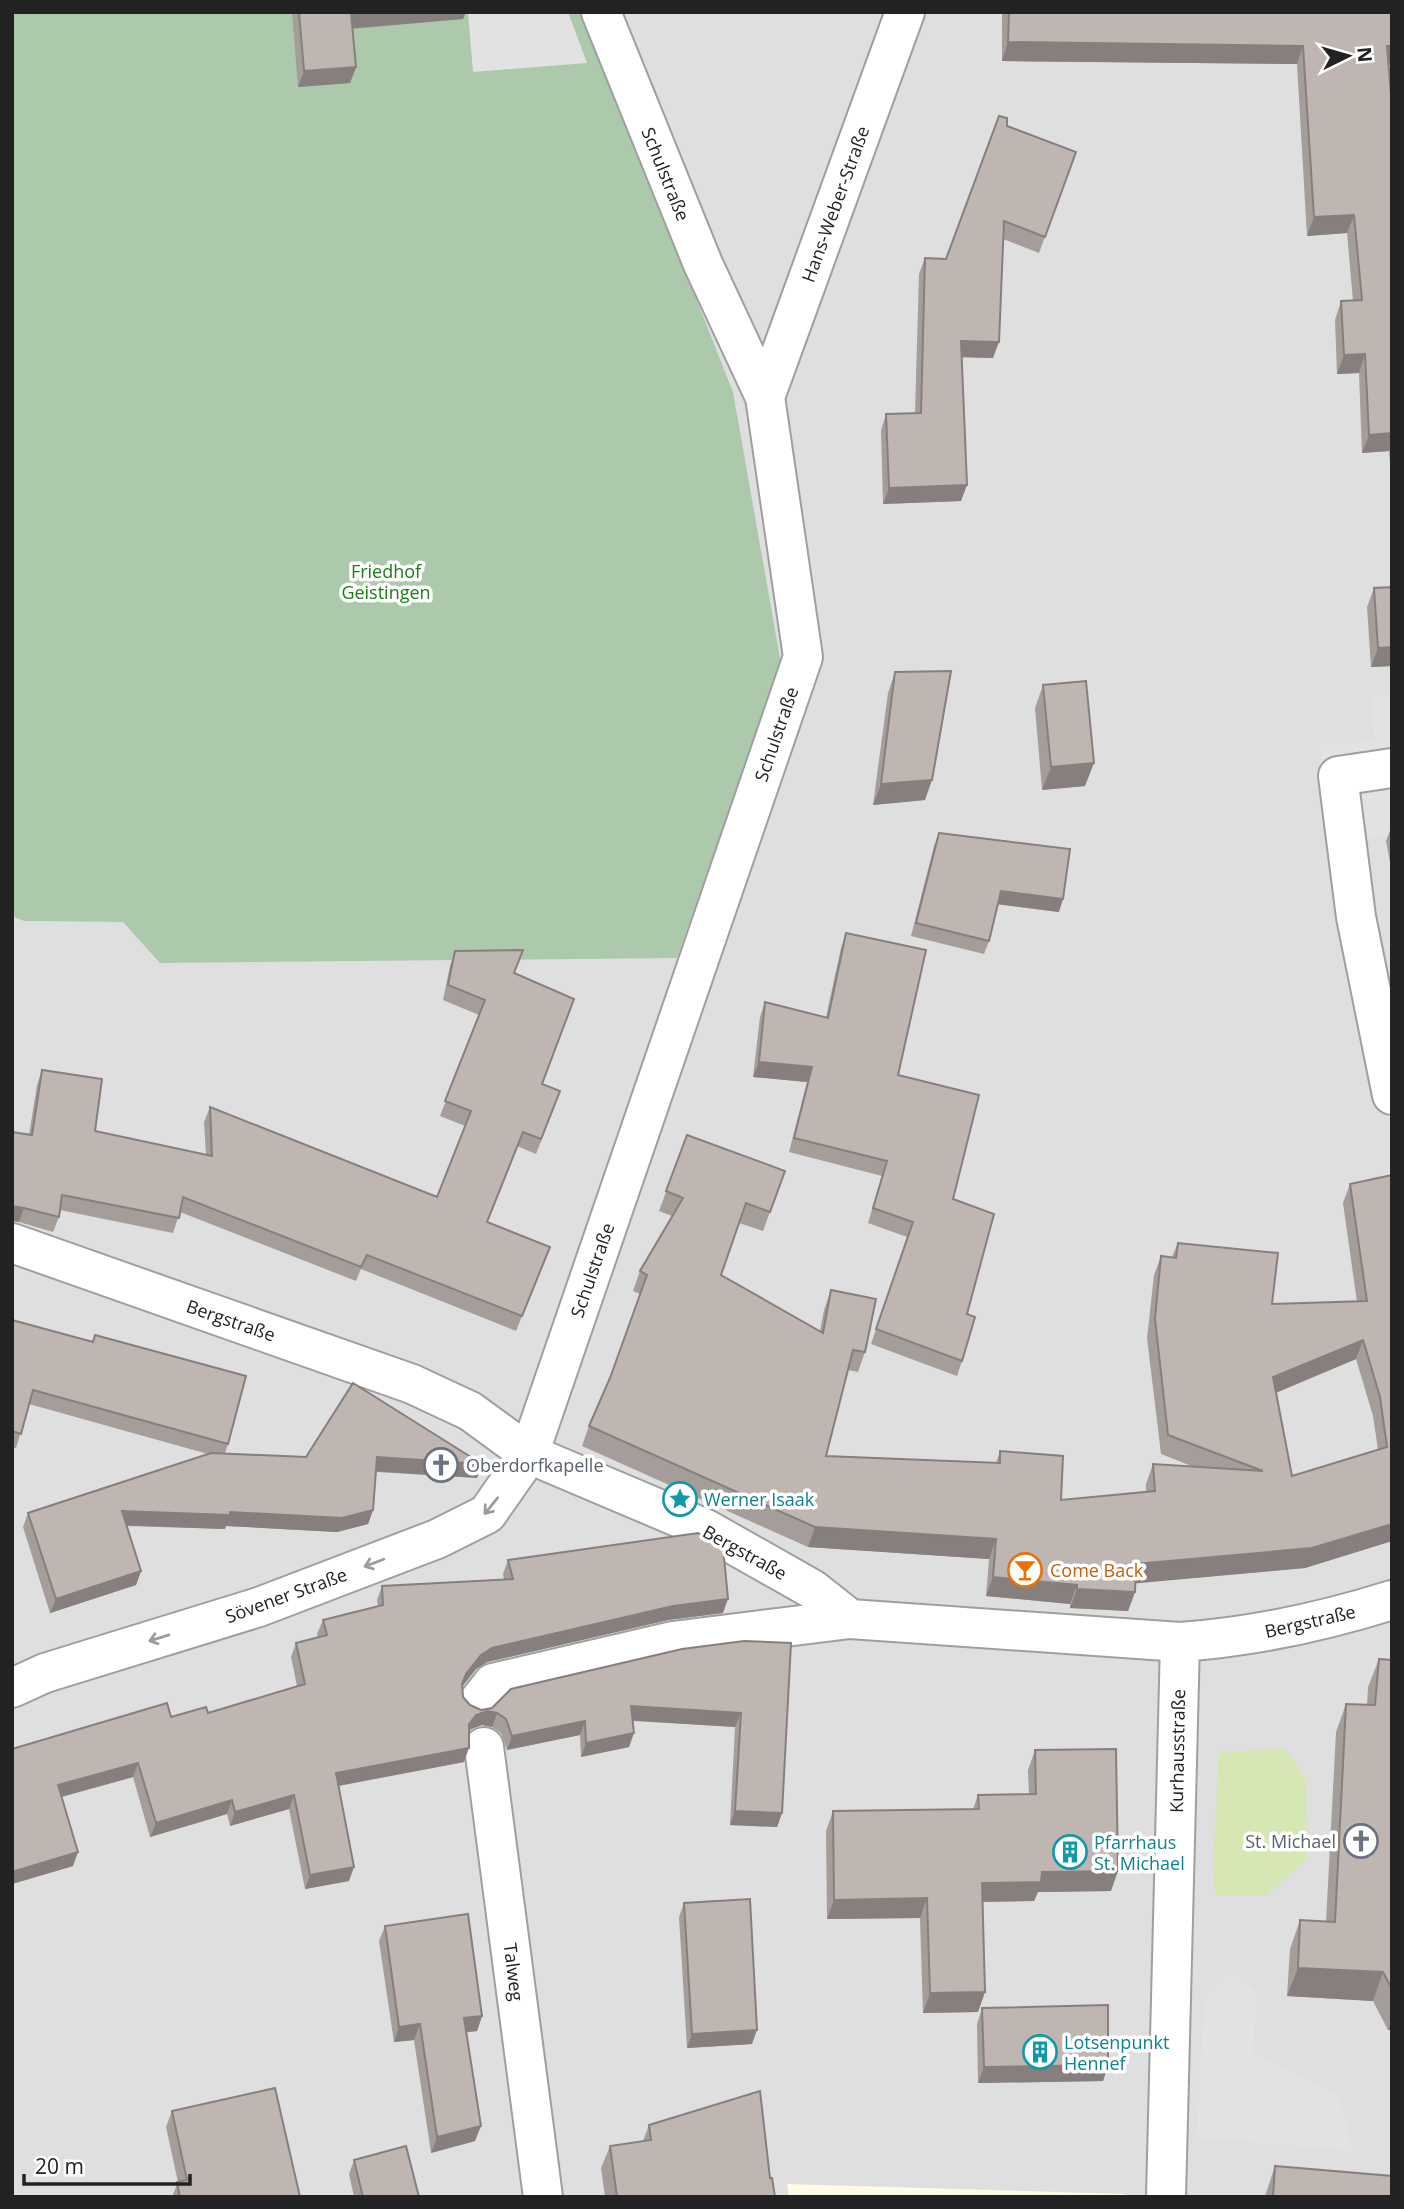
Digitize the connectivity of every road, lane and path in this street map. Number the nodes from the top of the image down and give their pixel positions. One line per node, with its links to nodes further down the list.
1 (601, 12): 3 (street, Schulstraße)
2 (905, 12): 3 (street, Hans-Weber-Straße)
3 (765, 397): 7 (street, Schulstraße)
4 (1392, 768): 5 (street)
5 (1392, 1095)
6 (12, 1243): 7 (street, Bergstraße)
7 (529, 1454): 9 (street, Bergstraße); 11 (street, Sövener Straße, one-way to 11)
8 (1392, 1600): 10 (street, Bergstraße)
9 (850, 1619): 10 (street, Bergstraße); 12 (street)
10 (1180, 1642): 15 (street, Kurhausstraße)
11 (12, 1688)
12 (478, 1702)
13 (484, 1747): 14 (street, Talweg)
14 (543, 2197)
15 (1166, 2197)

